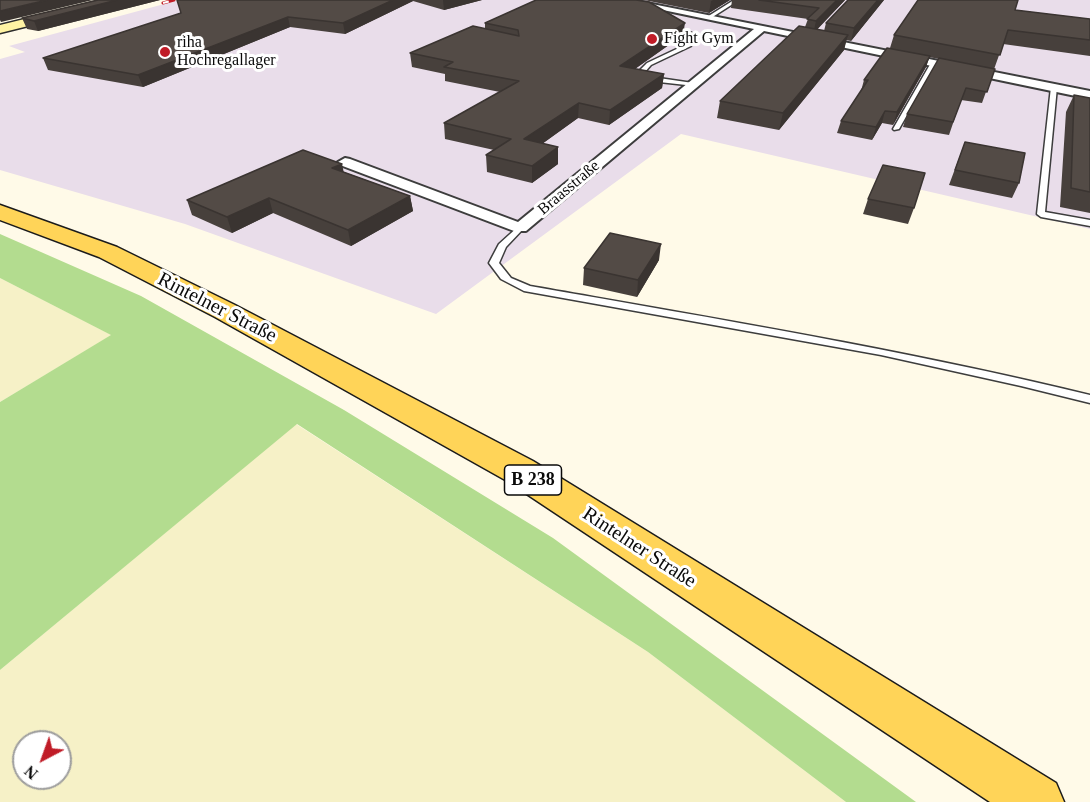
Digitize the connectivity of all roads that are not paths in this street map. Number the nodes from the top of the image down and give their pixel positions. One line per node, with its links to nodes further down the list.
1 (117, 0): 9 (main road)
2 (737, 0): 6 (lane)
3 (622, 1): 4 (street); 5 (lane)
4 (654, 3): 6 (street)
5 (660, 17)
6 (709, 17): 8 (street)
7 (670, 22): 11 (lane)
8 (762, 28): 10 (street); 11 (street, Braasstraße)
9 (0, 29)
10 (934, 62): 12 (street); 14 (lane)
11 (693, 85): 18 (street, Braasstraße)
12 (1054, 87): 13 (street); 17 (lane)
13 (1090, 96)
14 (896, 129)
15 (345, 162): 18 (street, Braasstraße)
16 (0, 212): 20 (main road, Rintelner Straße / B 238)
17 (1090, 223)
18 (520, 228): 19 (lane)
19 (1090, 399)
20 (1037, 802)

